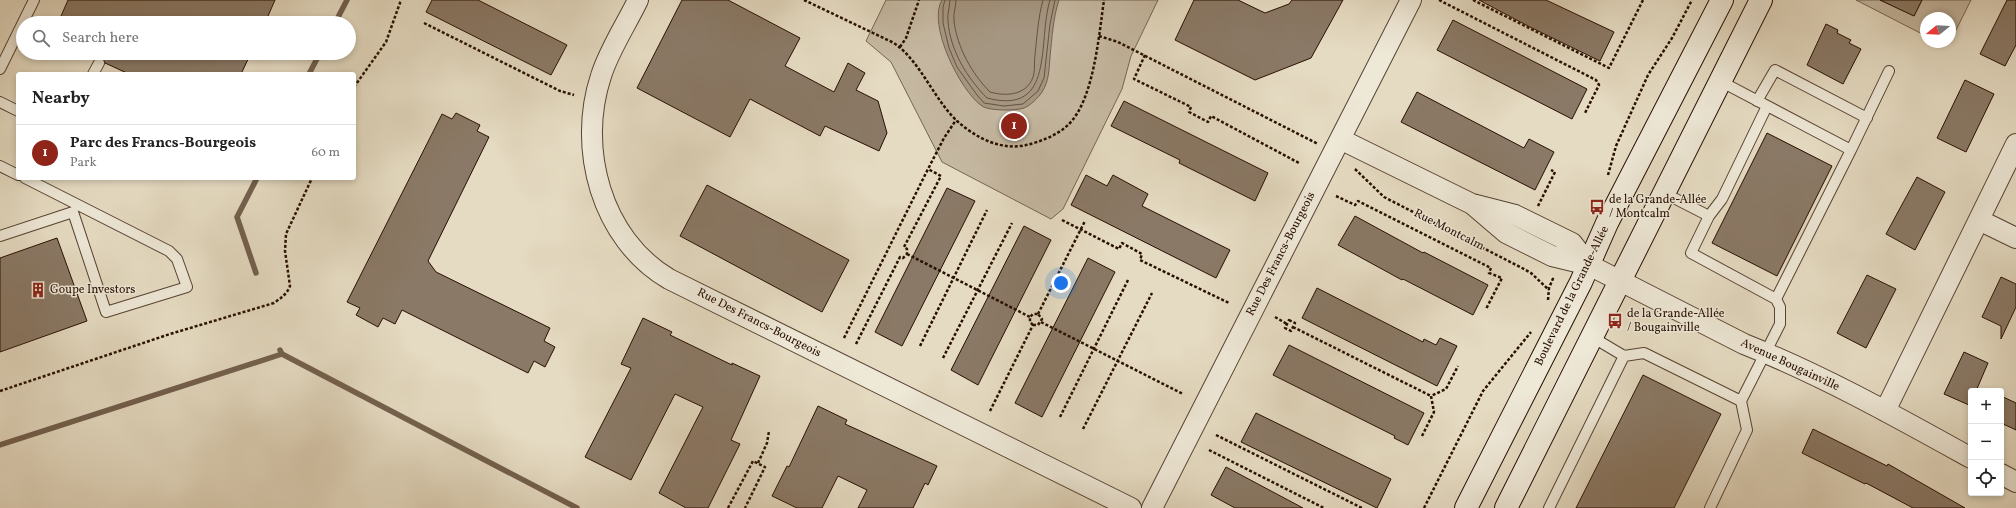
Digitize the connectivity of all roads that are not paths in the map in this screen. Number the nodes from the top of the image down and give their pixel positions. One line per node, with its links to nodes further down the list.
1 (34, 0): 6 (lane)
2 (638, 0): 41 (street, Rue Des Francs-Bourgeois)
3 (1411, 0): 18 (street, Rue Des Francs-Bourgeois)
4 (1722, 0): 30 (street, Boulevard de la Grande-Allée)
5 (1761, 0): 12 (street)
6 (26, 16)
7 (16, 37): 9 (lane)
8 (98, 63): 11 (lane)
9 (0, 69)
10 (1889, 71): 17 (lane)
11 (94, 72)
12 (1720, 82): 13 (lane); 24 (street)
13 (1758, 101): 15 (lane); 17 (lane)
14 (0, 102): 16 (lane)
15 (1767, 106): 20 (lane); 26 (lane)
16 (16, 110)
17 (1867, 118): 20 (lane)
18 (1340, 139): 30 (street); 42 (street, Rue Des Francs-Bourgeois)
19 (2016, 144): 27 (street)
20 (1851, 150): 32 (lane)
21 (0, 166): 22 (lane)
22 (16, 174)
23 (28, 180): 25 (lane)
24 (1664, 193): 26 (lane); 31 (street)
25 (75, 208): 25 (lane); 28 (lane)
26 (1709, 216): 32 (lane)
27 (1979, 220): 29 (street); 37 (street)
28 (0, 236)
29 (2016, 238)
30 (1589, 265): 31 (street, Avenue Bougainville); 43 (street, Boulevard de la Grande-Allée)
31 (1620, 281): 33 (street); 34 (street, Avenue Bougainville)
32 (1776, 299): 34 (lane)
33 (1592, 337): 35 (lane); 44 (street)
34 (1766, 352): 36 (lane); 37 (street, Avenue Bougainville)
35 (1624, 356): 36 (lane); 45 (lane)
36 (1741, 401): 46 (lane)
37 (1885, 411): 38 (street, Avenue Bougainville)
38 (1968, 456)
39 (2004, 476): 40 (street)
40 (2016, 482)
41 (1131, 508)
42 (1152, 508)
43 (1466, 508)
44 (1506, 508)
45 (1549, 508)
46 (1710, 508)

